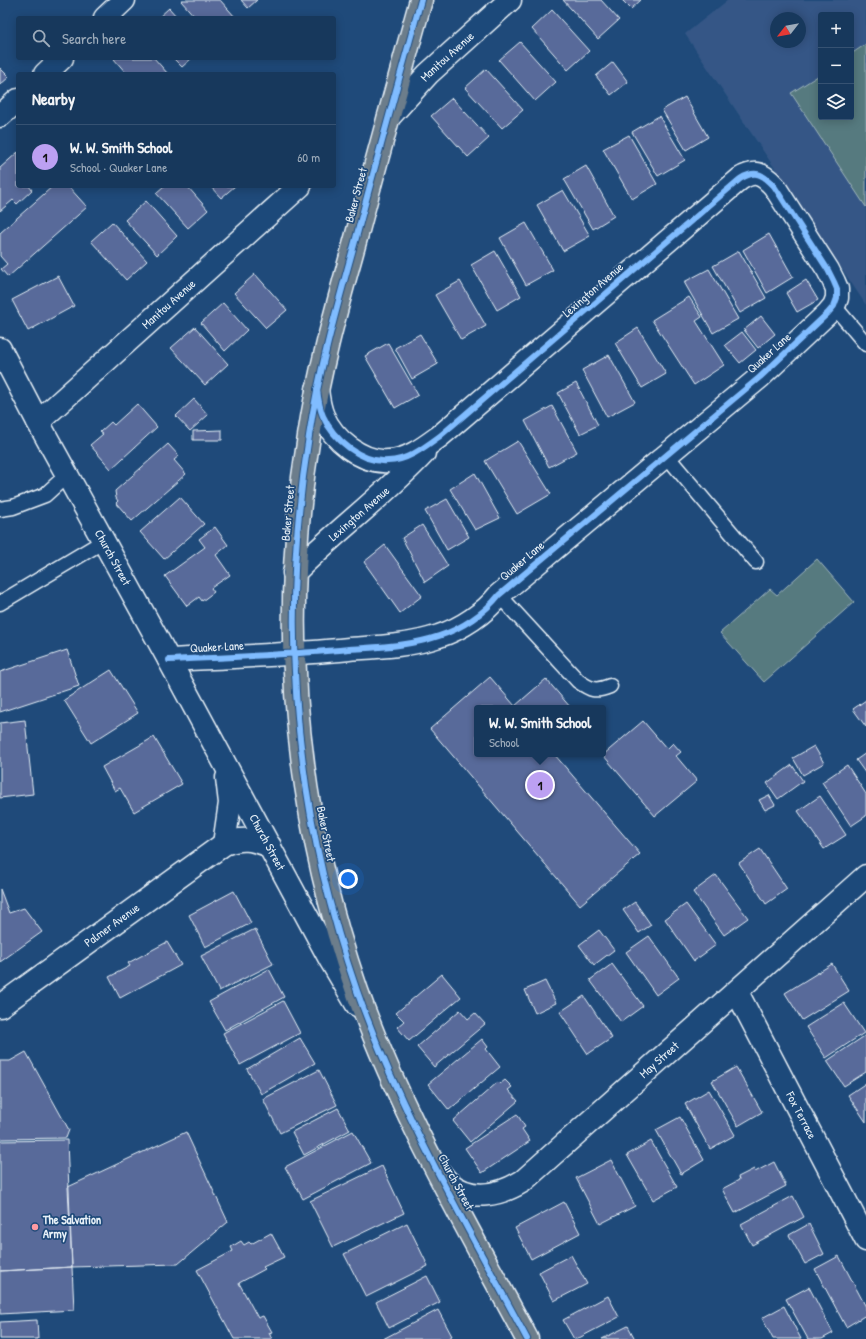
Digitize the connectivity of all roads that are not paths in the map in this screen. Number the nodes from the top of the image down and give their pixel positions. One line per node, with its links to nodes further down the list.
1 (124, 0): 4 (street)
2 (421, 0): 9 (highway, Baker Street)
3 (510, 0): 9 (street, Manitou Avenue)
4 (107, 16)
5 (60, 60): 6 (street)
6 (47, 72)
7 (16, 102): 8 (street)
8 (0, 116)
9 (389, 117): 14 (highway, Baker Street)
10 (298, 188): 15 (street, Manitou Avenue)
11 (828, 313): 12 (lane); 16 (street, Lexington Avenue); 17 (street, Quaker Lane)
12 (866, 344)
13 (0, 349): 15 (street, Church Street)
14 (317, 389): 16 (street, Lexington Avenue); 22 (highway, Baker Street)
15 (38, 422): 18 (street, Church Street)
16 (440, 436): 22 (street, Lexington Avenue)
17 (666, 455): 21 (lane); 23 (street, Quaker Lane)
18 (67, 475): 19 (lane); 20 (street, Church Street)
19 (0, 509)
20 (104, 541): 24 (lane); 26 (street, Church Street)
21 (756, 562)
22 (294, 573): 25 (highway, Baker Street)
23 (499, 595): 25 (street, Quaker Lane); 27 (lane)
24 (0, 603)
25 (294, 654): 26 (street, Quaker Lane); 34 (highway, Baker Street)
26 (169, 660): 28 (street, Church Street)
27 (610, 686)
28 (226, 768): 29 (street); 30 (street, Church Street)
29 (224, 844): 30 (street, Palmer Avenue); 33 (street, Palmer Avenue)
30 (270, 846): 34 (street, Church Street)
31 (866, 876): 32 (street, May Street)
32 (737, 992): 35 (street, May Street); 36 (street, Fox Terrace)
33 (0, 1006)
34 (373, 1033): 35 (highway, Church Street)
35 (438, 1171): 38 (highway, Church Street)
36 (859, 1210): 37 (street, Fox Terrace)
37 (866, 1240)
38 (527, 1339)

